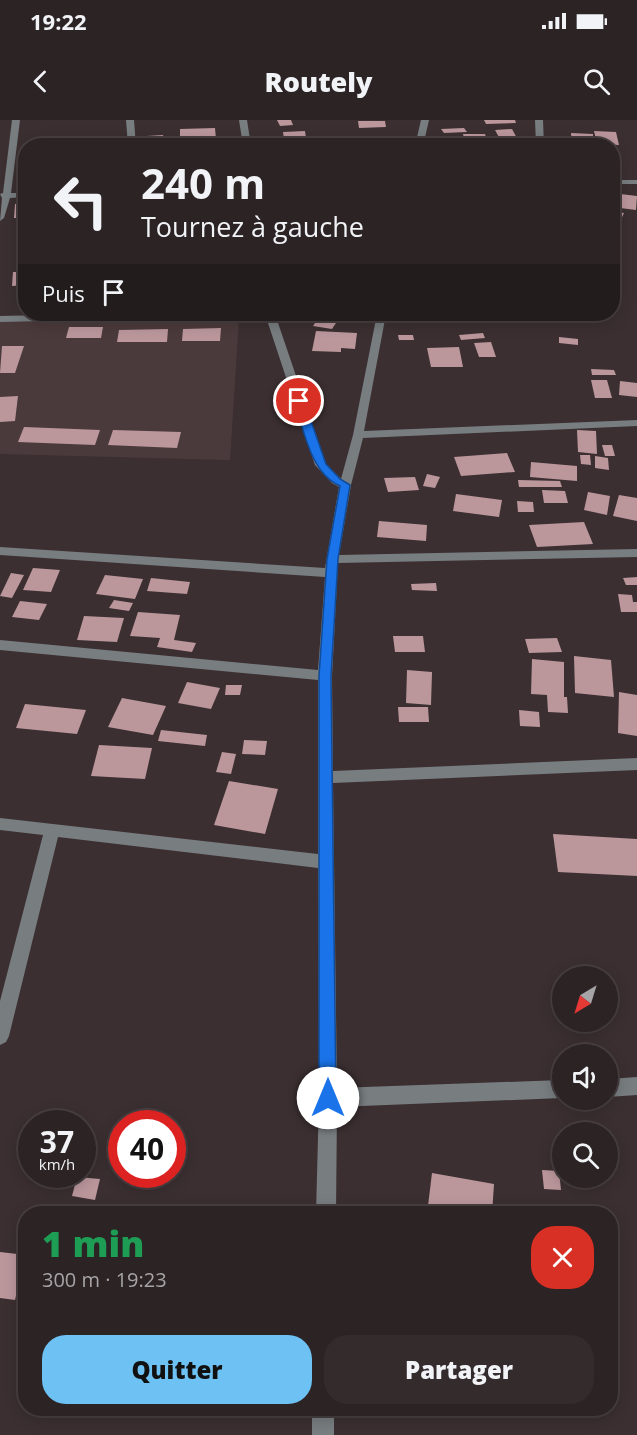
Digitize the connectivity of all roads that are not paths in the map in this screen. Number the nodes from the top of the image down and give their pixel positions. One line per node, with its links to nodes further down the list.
1 (16, 120): 13 (street)
2 (130, 120): 6 (street)
3 (243, 120): 7 (street)
4 (425, 120): 8 (street)
5 (539, 120): 9 (street)
6 (131, 138)
7 (246, 138)
8 (421, 138)
9 (540, 138)
10 (620, 182): 11 (street)
11 (637, 182)
12 (18, 195): 13 (street)
13 (3, 196): 14 (street)
14 (0, 218)
15 (18, 318): 16 (street)
16 (0, 319)
17 (272, 321): 21 (street)
18 (380, 321): 20 (street)
19 (637, 423): 20 (street)
20 (358, 435): 21 (street)
21 (345, 485): 24 (street)
22 (0, 551): 24 (street)
23 (637, 553): 24 (street)
24 (332, 566): 26 (street)
25 (0, 645): 26 (street)
26 (325, 676): 28 (street)
27 (637, 764): 28 (street)
28 (326, 777): 31 (street)
29 (0, 824): 30 (street)
30 (52, 830): 31 (street); 32 (street)
31 (327, 862): 36 (street)
32 (0, 1036)
33 (637, 1086): 34 (street)
34 (618, 1087)
35 (552, 1089): 36 (street)
36 (328, 1098): 37 (street)
37 (326, 1206)
38 (323, 1416): 39 (street)
39 (323, 1435)

